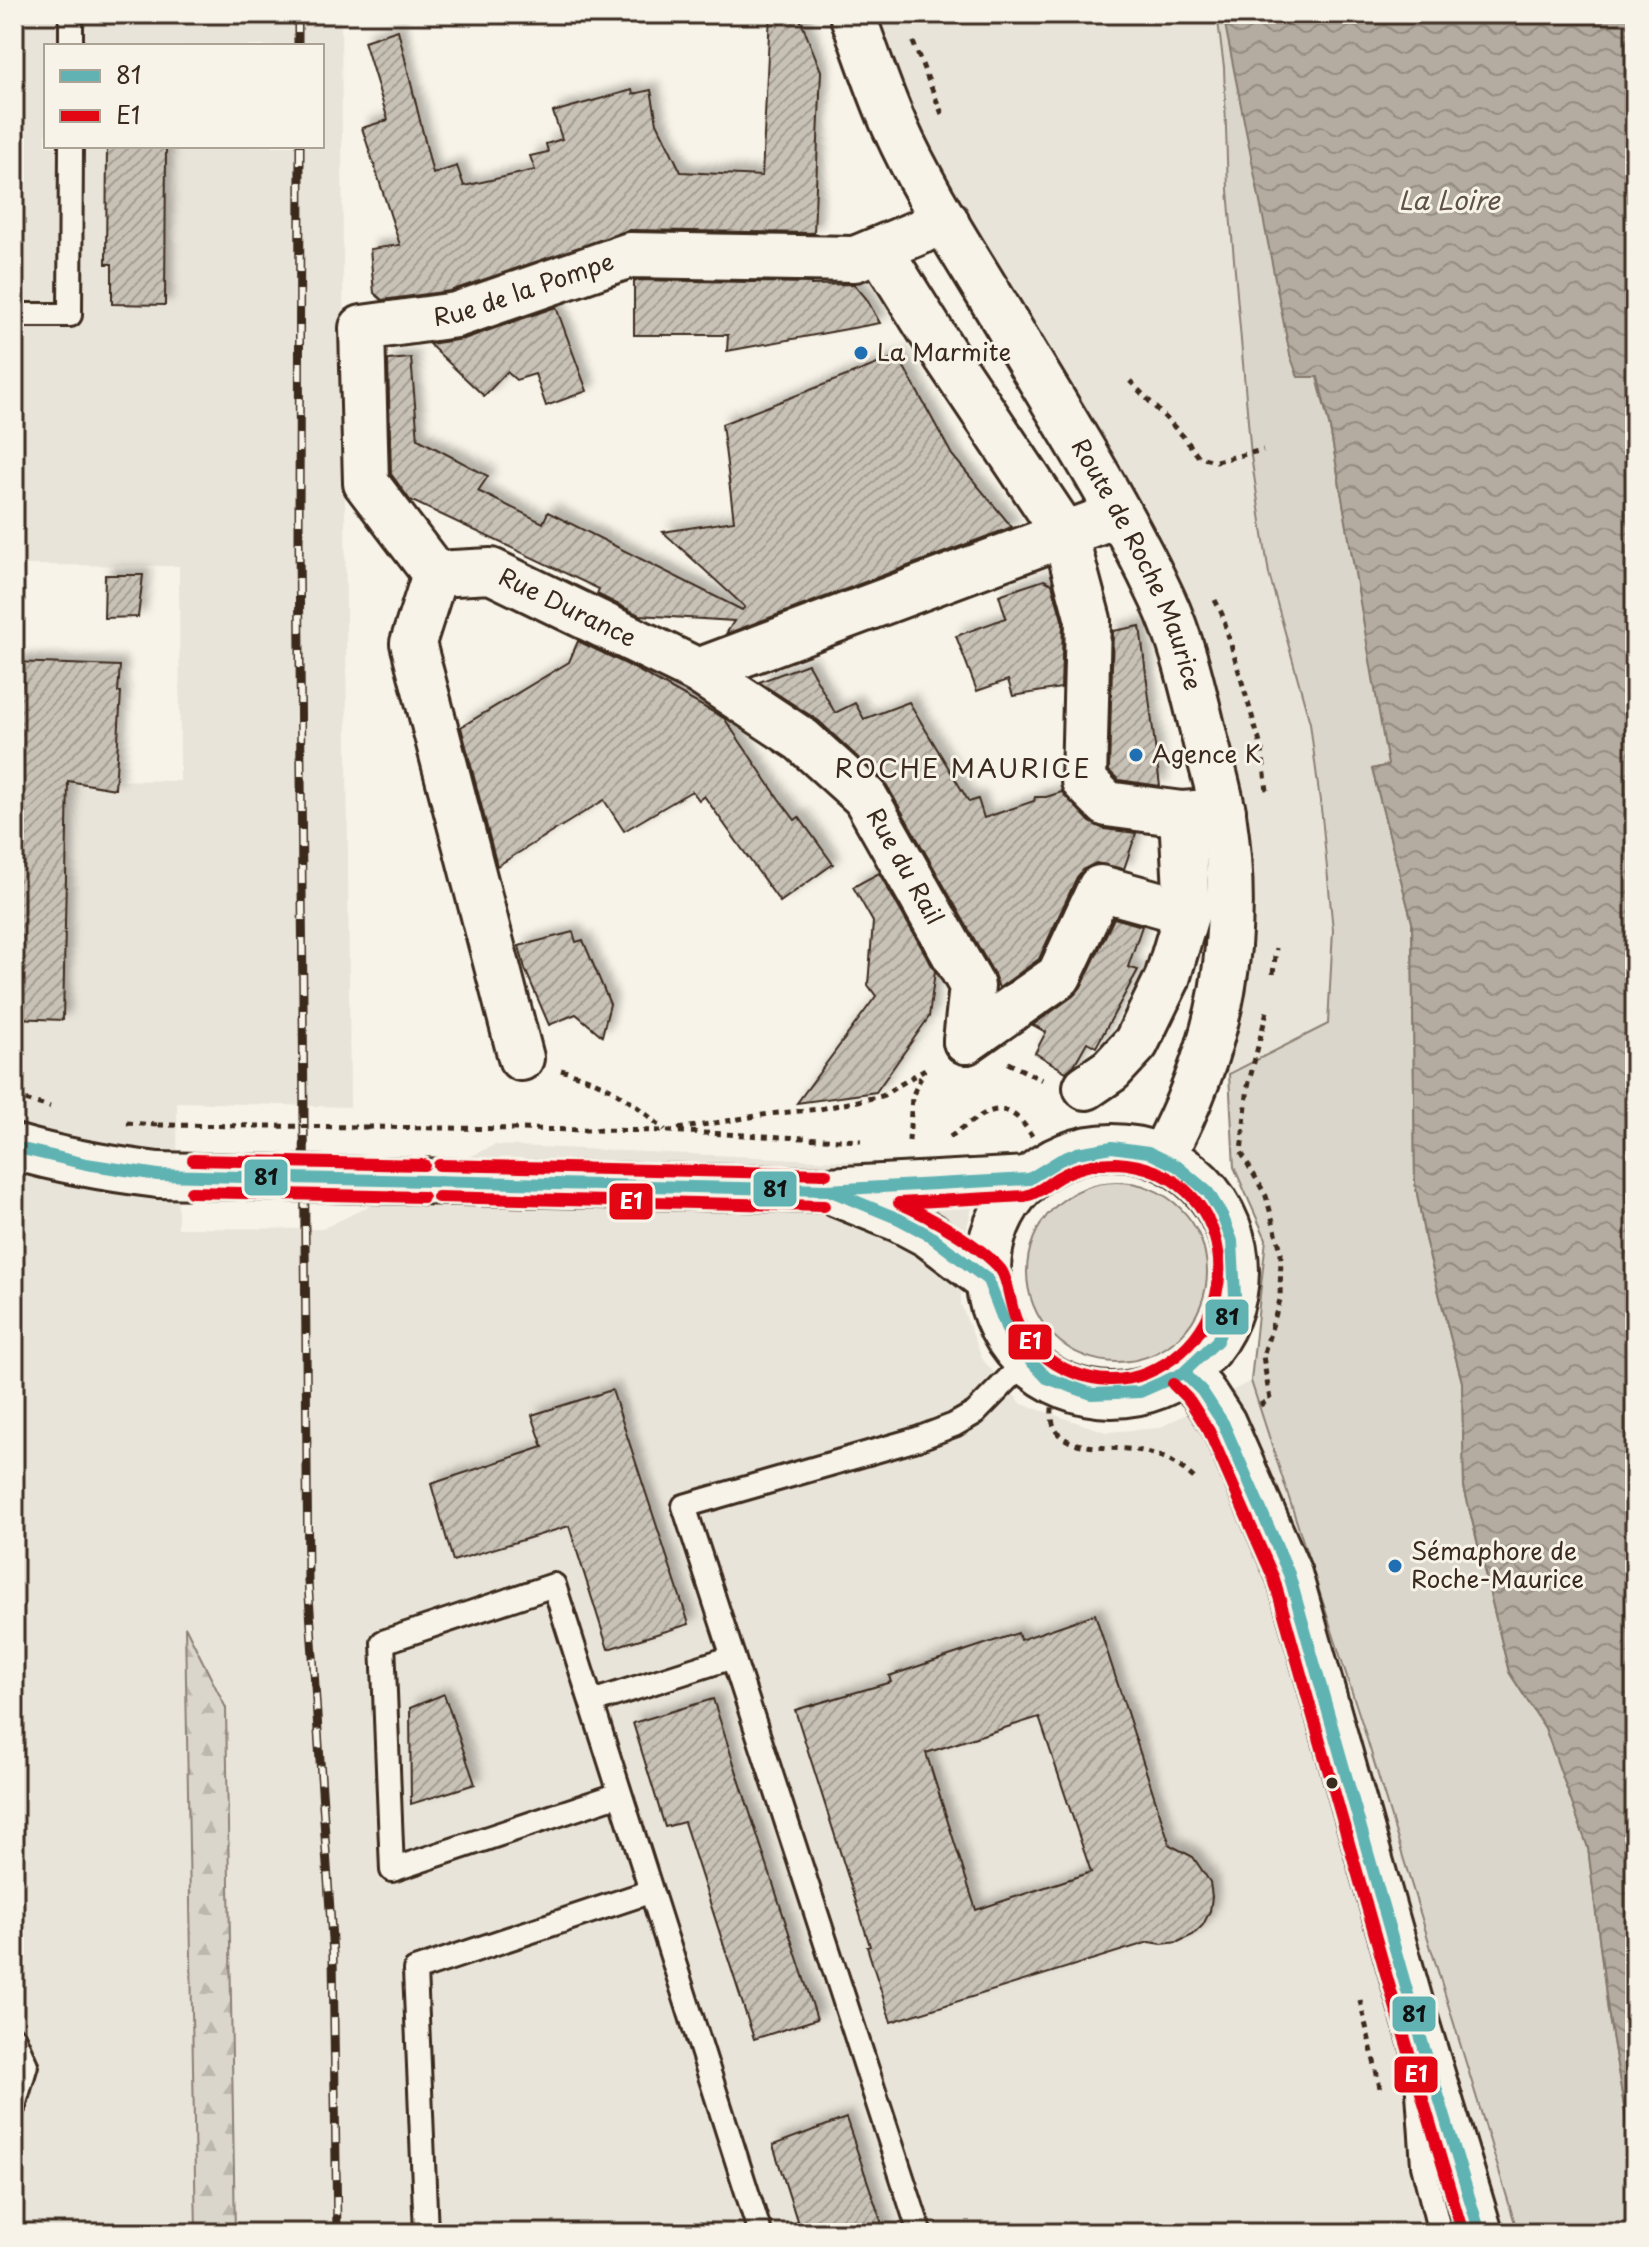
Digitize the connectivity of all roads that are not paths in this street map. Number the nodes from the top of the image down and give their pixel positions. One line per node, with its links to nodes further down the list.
1 (71, 14): 3 (lane)
2 (852, 14): 5 (street, Route de Roche Maurice)
3 (71, 44)
4 (71, 148): 7 (lane)
5 (946, 221): 6 (street, Rue de la Pompe); 8 (street, Route de Roche Maurice)
6 (880, 250): 9 (street); 10 (street, Rue de la Pompe)
7 (14, 315)
8 (1119, 514): 9 (street); 12 (street, Route de Roche Maurice)
9 (1065, 534): 11 (street); 12 (street)
10 (435, 574): 11 (street, Rue Durance); 14 (street)
11 (698, 671): 13 (street, Rue du Rail)
12 (1202, 812): 13 (street, Route de Roche Maurice); 17 (street, Route de Roche Maurice)
13 (1187, 912): 15 (street, Route de Roche Maurice)
14 (521, 1058)
15 (1086, 1087)
16 (14, 1147): 19 (street, bridge)
17 (1162, 1157): 18 (street); 22 (street)
18 (1037, 1173): 19 (street); 20 (street)
19 (827, 1190): 20 (street)
20 (988, 1280): 21 (street)
21 (1042, 1372): 22 (street); 23 (lane)
22 (1184, 1373): 27 (street)
23 (733, 1657): 24 (lane); 32 (lane)
24 (592, 1702): 25 (lane); 25 (lane)
25 (620, 1794): 26 (lane)
26 (649, 1892): 30 (lane); 31 (lane)
27 (1411, 2005): 33 (lane); 34 (street)
28 (14, 2038): 29 (lane)
29 (14, 2106)
30 (426, 2233)
31 (760, 2233)
32 (920, 2233)
33 (1440, 2233)
34 (1480, 2233)

